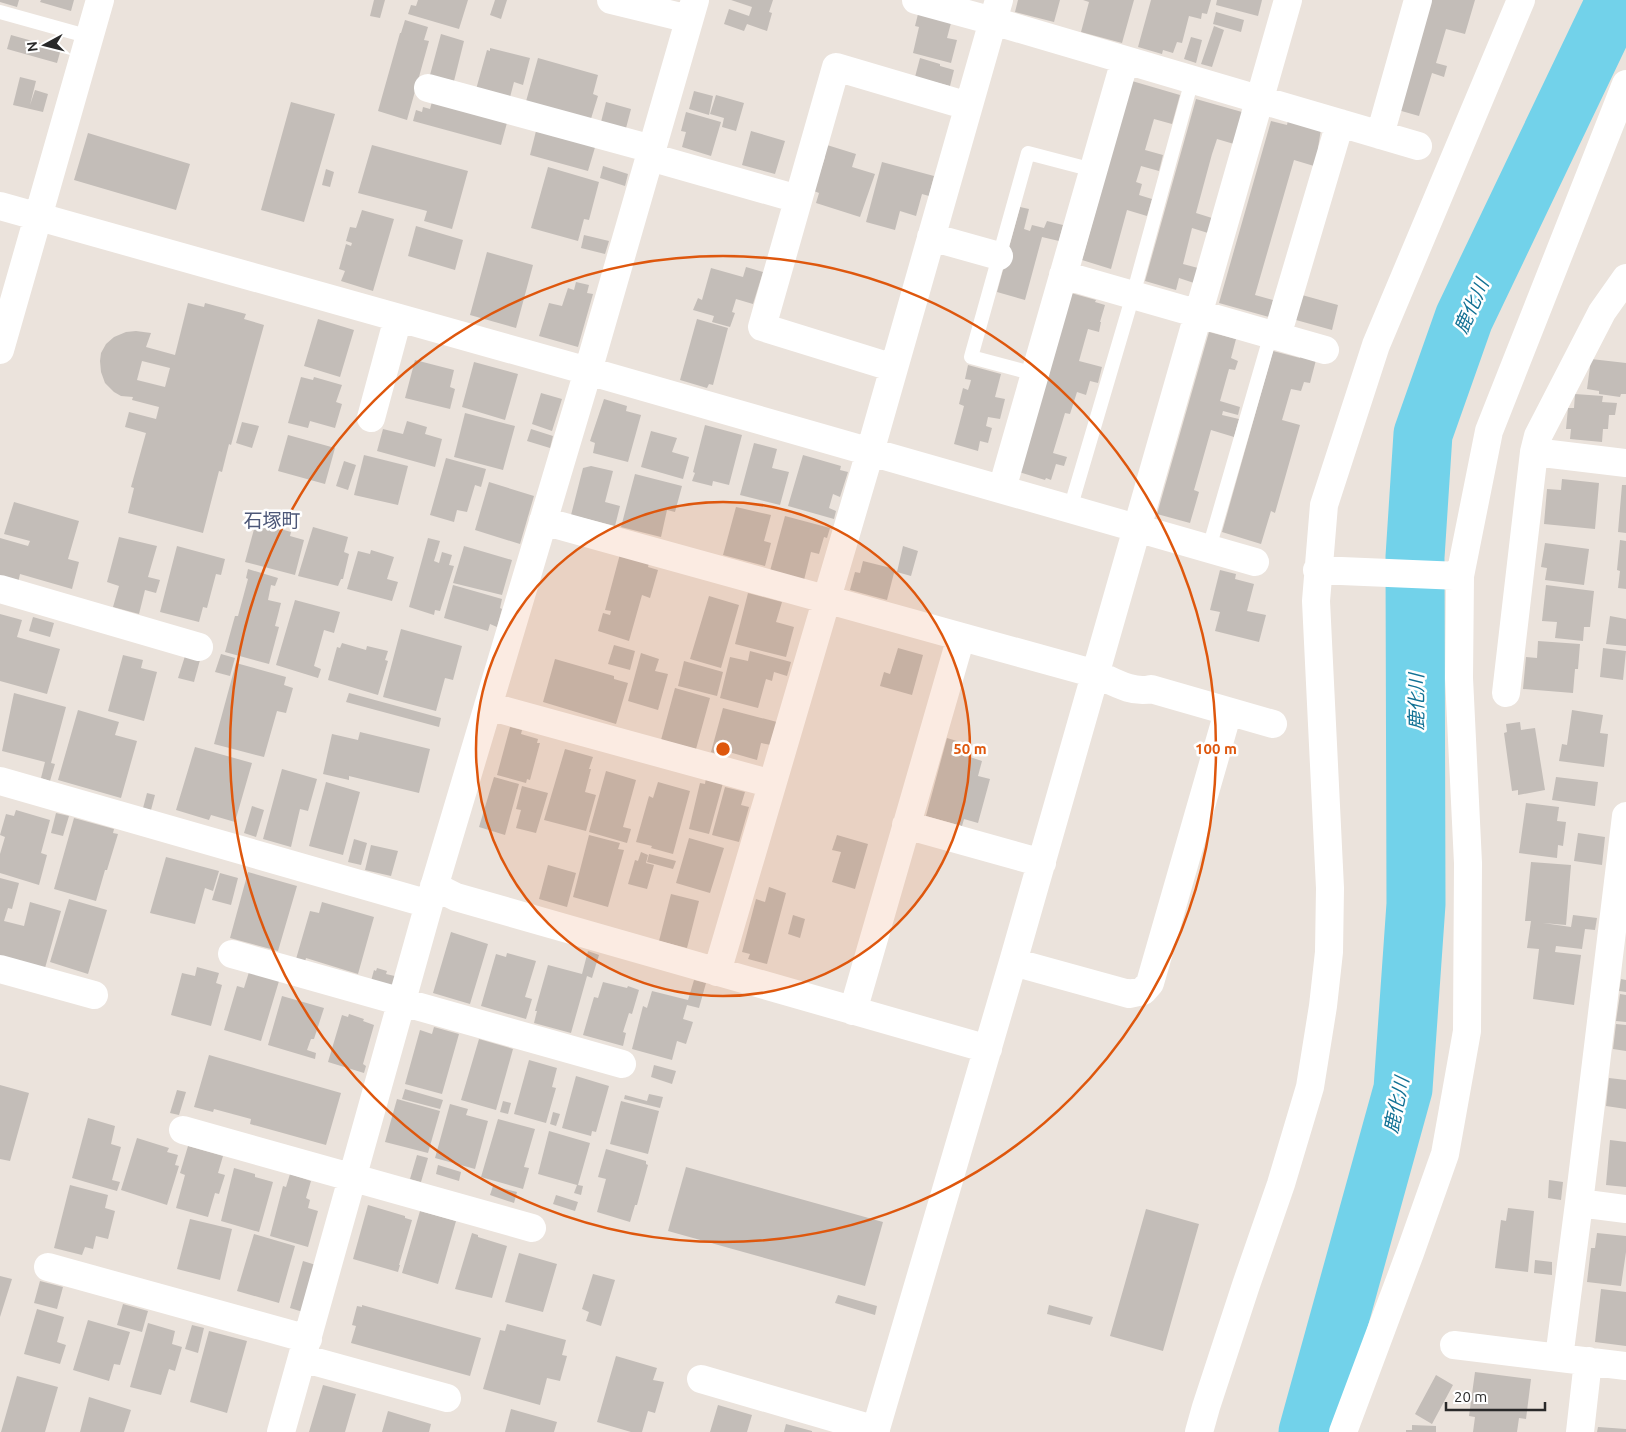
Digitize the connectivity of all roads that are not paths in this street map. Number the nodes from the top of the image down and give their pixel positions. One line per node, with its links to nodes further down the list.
1 (100, 0): 10 (street)
2 (611, 0): 7 (street)
3 (916, 0): 8 (street)
4 (1288, 0): 15 (street)
5 (1418, 0): 18 (street)
6 (1521, 0): 50 (street)
7 (692, 10): 20 (street)
8 (996, 10): 11 (street); 16 (street)
9 (0, 12): 10 (lane)
10 (90, 37): 24 (street)
11 (1125, 60): 12 (street); 21 (street)
12 (1192, 80): 15 (street); 29 (lane)
13 (1626, 84): 51 (street)
14 (428, 88): 20 (street)
15 (1260, 99): 17 (street); 30 (street)
16 (968, 106): 22 (street); 25 (street)
17 (1340, 123): 18 (street); 34 (street)
18 (1380, 135): 19 (street)
19 (1418, 146)
20 (651, 153): 22 (street); 38 (street)
21 (1093, 170): 26 (lane); 27 (street)
22 (798, 198): 37 (street)
23 (0, 206): 24 (street)
24 (39, 217): 31 (street); 32 (street)
25 (931, 237): 26 (street); 37 (street)
26 (999, 256): 39 (lane)
27 (1063, 275): 29 (street); 39 (street)
28 (1626, 279): 33 (street); 42 (street)
29 (1133, 294): 30 (street); 45 (lane)
30 (1199, 314): 34 (street); 47 (street)
31 (5, 315): 35 (street)
32 (398, 318): 38 (street); 40 (street)
33 (1626, 318)
34 (1274, 335): 36 (street); 48 (lane)
35 (0, 350)
36 (1325, 350)
37 (894, 368): 41 (street)
38 (588, 371): 41 (street); 46 (street)
39 (1035, 374): 44 (street)
40 (372, 418)
41 (870, 452): 44 (street); 53 (street)
42 (1534, 452): 43 (street); 57 (street)
43 (1626, 463)
44 (1002, 489): 45 (street)
45 (1070, 509): 47 (street)
46 (543, 521): 53 (street); 58 (street)
47 (1138, 528): 48 (street); 56 (street)
48 (1210, 548): 49 (street)
49 (1255, 562)
50 (1318, 570): 51 (street); 91 (street)
51 (1460, 576): 92 (street)
52 (0, 590): 55 (street)
53 (827, 598): 54 (street); 62 (street)
54 (961, 636): 56 (street); 64 (street)
55 (199, 647)
56 (1096, 674): 59 (street); 65 (street)
57 (1506, 693)
58 (488, 706): 62 (street); 66 (street)
59 (1228, 712): 60 (street); 68 (street)
60 (1273, 724)
61 (0, 781): 66 (street)
62 (772, 784): 70 (street)
63 (1626, 816): 78 (street)
64 (906, 825): 65 (street); 73 (street)
65 (1042, 862): 68 (street)
66 (432, 895): 70 (street); 72 (street)
67 (232, 954): 72 (street)
68 (1013, 962): 74 (street)
69 (0, 968): 71 (street)
70 (717, 972): 73 (street)
71 (94, 995)
72 (402, 1002): 75 (street); 77 (street)
73 (853, 1011): 74 (street)
74 (988, 1049): 89 (street)
75 (622, 1064)
76 (183, 1130): 77 (street)
77 (352, 1178): 80 (street); 83 (street)
78 (1579, 1203): 79 (street); 84 (street)
79 (1626, 1209)
80 (532, 1228)
81 (48, 1267): 83 (street)
82 (1454, 1345): 84 (street)
83 (305, 1349): 88 (street); 90 (street)
84 (1559, 1358): 85 (street)
85 (1588, 1361): 86 (street); 93 (street)
86 (1626, 1366)
87 (701, 1379): 89 (street)
88 (447, 1398)
89 (876, 1431)
90 (281, 1432)
91 (1199, 1432)
92 (1343, 1432)
93 (1580, 1432)

